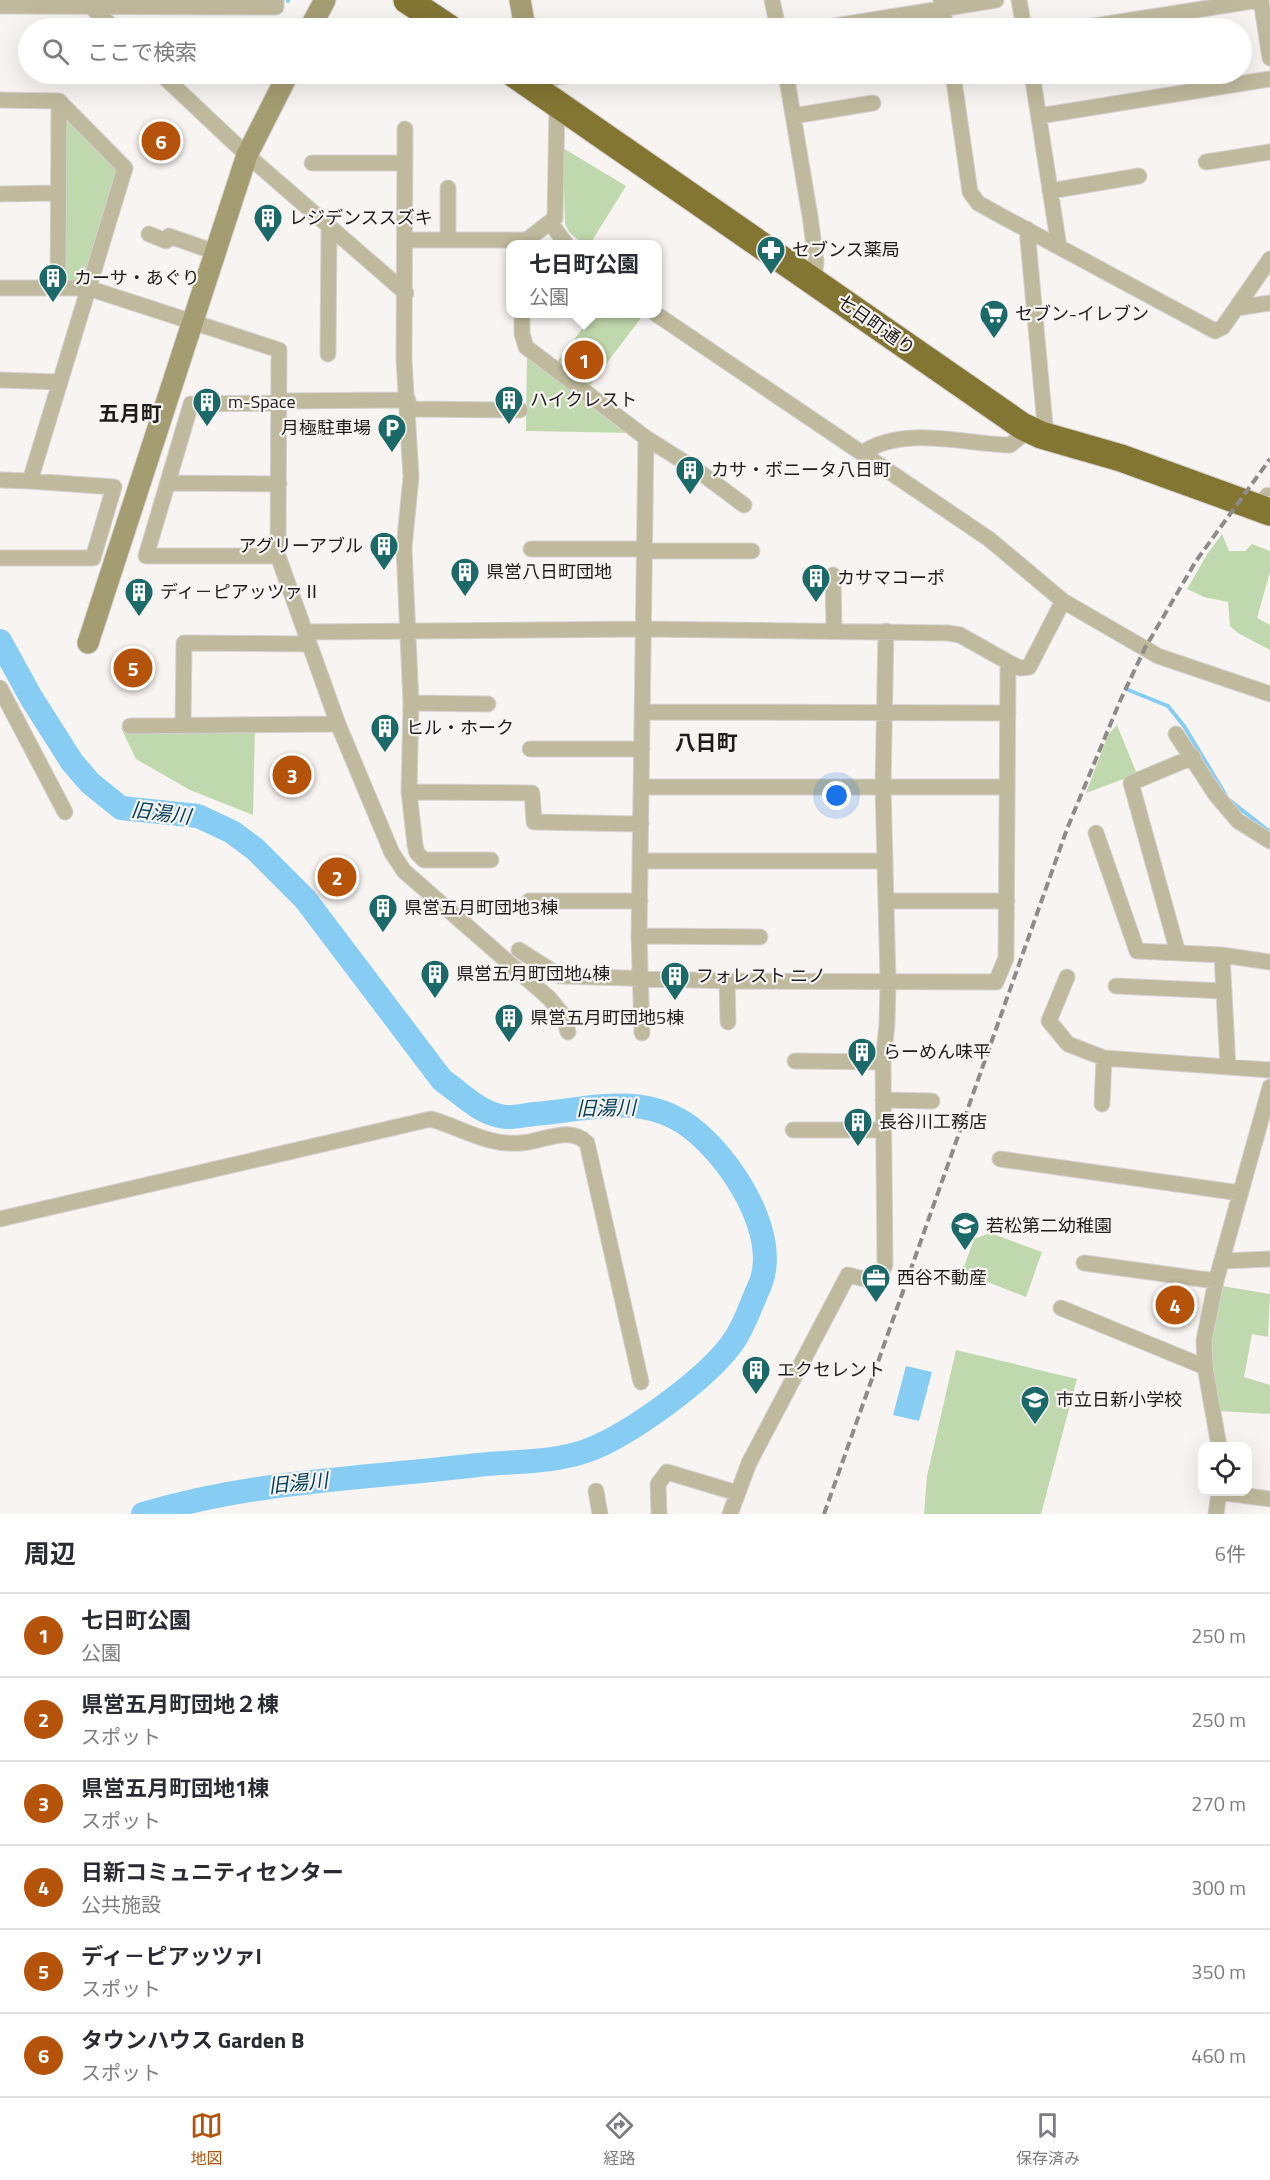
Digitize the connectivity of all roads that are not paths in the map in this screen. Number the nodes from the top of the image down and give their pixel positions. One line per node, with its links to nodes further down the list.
1 (276, 0): 10 (street)
2 (325, 0): 15 (street)
3 (407, 0): 16 (highway)
4 (520, 0): 17 (street)
5 (772, 0): 18 (street)
6 (996, 0): 11 (street)
7 (1019, 0): 20 (street)
8 (1260, 0): 21 (street); 22 (street)
9 (42, 3): 12 (street); 13 (street)
10 (110, 3): 13 (street)
11 (942, 4): 19 (street)
12 (0, 6)
13 (90, 6): 14 (street)
14 (103, 18)
15 (315, 18)
16 (433, 18)
17 (523, 18)
18 (776, 18)
19 (872, 18)
20 (1022, 18)
21 (1145, 18)
22 (1270, 58)
23 (1270, 79): 24 (street)
24 (1252, 82)
25 (172, 84): 40 (street)
26 (283, 84): 40 (street)
27 (533, 84): 34 (highway, 七日町通り)
28 (788, 84): 36 (street)
29 (954, 84): 51 (street)
30 (1034, 84): 37 (street)
31 (1239, 84): 37 (street)
32 (0, 100): 33 (street)
33 (59, 100): 47 (street); 64 (street)
34 (557, 103): 49 (street); 61 (highway, 七日町通り)
35 (873, 103): 36 (street)
36 (793, 116): 61 (street)
37 (1039, 116): 46 (street)
38 (405, 129): 43 (street)
39 (1270, 152): 41 (street)
40 (247, 155): 50 (street); 59 (street)
41 (1206, 162)
42 (312, 163): 43 (street)
43 (405, 163): 53 (street)
44 (1139, 176): 46 (street)
45 (448, 188): 54 (street)
46 (1050, 191): 58 (street)
47 (58, 193): 48 (street); 63 (street)
48 (0, 194)
49 (553, 220): 55 (street); 56 (street)
50 (329, 227): 65 (street); 71 (street)
51 (1027, 230): 58 (street); 77 (street)
52 (149, 234): 59 (street)
53 (406, 240): 54 (street); 65 (street)
54 (448, 240): 57 (street)
55 (529, 240)
56 (564, 240)
57 (506, 241)
58 (1059, 247): 67 (street)
59 (215, 252): 70 (street)
60 (1270, 259): 67 (street)
61 (814, 281): 77 (highway, 七日町通り)
62 (0, 288): 63 (street)
63 (58, 288): 64 (street)
64 (88, 288): 70 (street); 73 (street)
65 (406, 293): 75 (street)
66 (1270, 303): 67 (street)
67 (1237, 308)
68 (522, 318): 78 (street)
69 (662, 318): 79 (street)
70 (193, 321): 74 (street); 98 (street)
71 (328, 354)
72 (0, 380): 73 (street)
73 (60, 382): 81 (street)
74 (279, 402): 75 (street); 82 (street); 83 (street)
75 (408, 404): 76 (street); 93 (street)
76 (520, 410)
77 (1037, 433): 79 (street); 84 (highway, 七日町通り)
78 (646, 438): 85 (street); 87 (street)
79 (862, 453): 92 (street)
80 (0, 480): 81 (street)
81 (30, 481): 90 (street)
82 (169, 483): 83 (street); 89 (street)
83 (279, 484): 89 (street)
84 (1265, 503)
85 (744, 505)
86 (531, 549): 87 (street)
87 (645, 550): 88 (street); 94 (street)
88 (752, 551)
89 (278, 556): 97 (street)
90 (0, 558)
91 (833, 575): 95 (street)
92 (1063, 602): 99 (street); 101 (street)
93 (408, 629): 94 (street); 97 (street); 102 (street)
94 (644, 629): 95 (street); 105 (street)
95 (834, 630): 96 (street)
96 (886, 631): 99 (street); 104 (street)
97 (307, 638): 107 (street); 108 (street)
98 (88, 643)
99 (1008, 662): 106 (street)
100 (0, 688): 118 (street)
101 (1270, 694)
102 (411, 703): 103 (street); 117 (street)
103 (488, 704)
104 (884, 711): 105 (street); 106 (street); 114 (street)
105 (643, 712): 112 (street)
106 (1008, 713): 116 (street)
107 (338, 724): 108 (street); 142 (street)
108 (183, 725): 109 (street)
109 (129, 726)
110 (1176, 734): 113 (street)
111 (530, 749): 112 (street)
112 (642, 749): 115 (street)
113 (1193, 757): 121 (street); 132 (street)
114 (883, 786): 115 (street); 116 (street); 124 (street)
115 (642, 787): 119 (street)
116 (1005, 787): 128 (street)
117 (409, 792): 119 (street); 122 (street)
118 (65, 812)
119 (641, 824): 123 (street)
120 (1096, 833): 132 (street)
121 (1270, 841)
122 (491, 860)
123 (640, 861): 124 (street); 126 (street)
124 (884, 861): 127 (street)
125 (529, 901): 126 (street)
126 (640, 901): 129 (street)
127 (887, 901): 128 (street); 138 (street)
128 (1007, 901): 138 (street)
129 (639, 936): 130 (street); 136 (street)
130 (760, 937)
131 (519, 950): 136 (street)
132 (1178, 953): 133 (street)
133 (1222, 954): 134 (street); 140 (street)
134 (1270, 962)
135 (1067, 977): 144 (street)
136 (641, 979): 137 (street); 143 (street)
137 (727, 981): 138 (street); 141 (street)
138 (888, 981): 146 (street)
139 (1116, 986): 140 (street)
140 (1223, 991): 147 (street)
141 (728, 1022)
142 (568, 1032)
143 (642, 1033)
144 (1104, 1058): 147 (street); 152 (street)
145 (795, 1061): 146 (street)
146 (883, 1062): 150 (street)
147 (1228, 1067): 148 (street)
148 (1270, 1070)
149 (1270, 1087): 156 (street)
150 (883, 1100): 151 (street); 154 (street)
151 (932, 1101)
152 (1102, 1104)
153 (793, 1130): 154 (street)
154 (882, 1130): 167 (street)
155 (1000, 1159): 156 (street)
156 (1240, 1193): 159 (street)
157 (0, 1219): 164 (street)
158 (1270, 1259): 159 (street)
159 (1223, 1261): 161 (street)
160 (1084, 1263): 161 (street)
161 (1216, 1281): 163 (street)
162 (1061, 1308): 163 (street)
163 (1205, 1367): 165 (street)
164 (641, 1382)
165 (1219, 1442)
166 (596, 1491): 171 (street)
167 (737, 1493): 172 (street); 173 (street)
168 (1218, 1496): 174 (street)
169 (1248, 1496): 170 (street)
170 (1270, 1499)
171 (600, 1514)
172 (659, 1514)
173 (730, 1514)
174 (1216, 1514)

